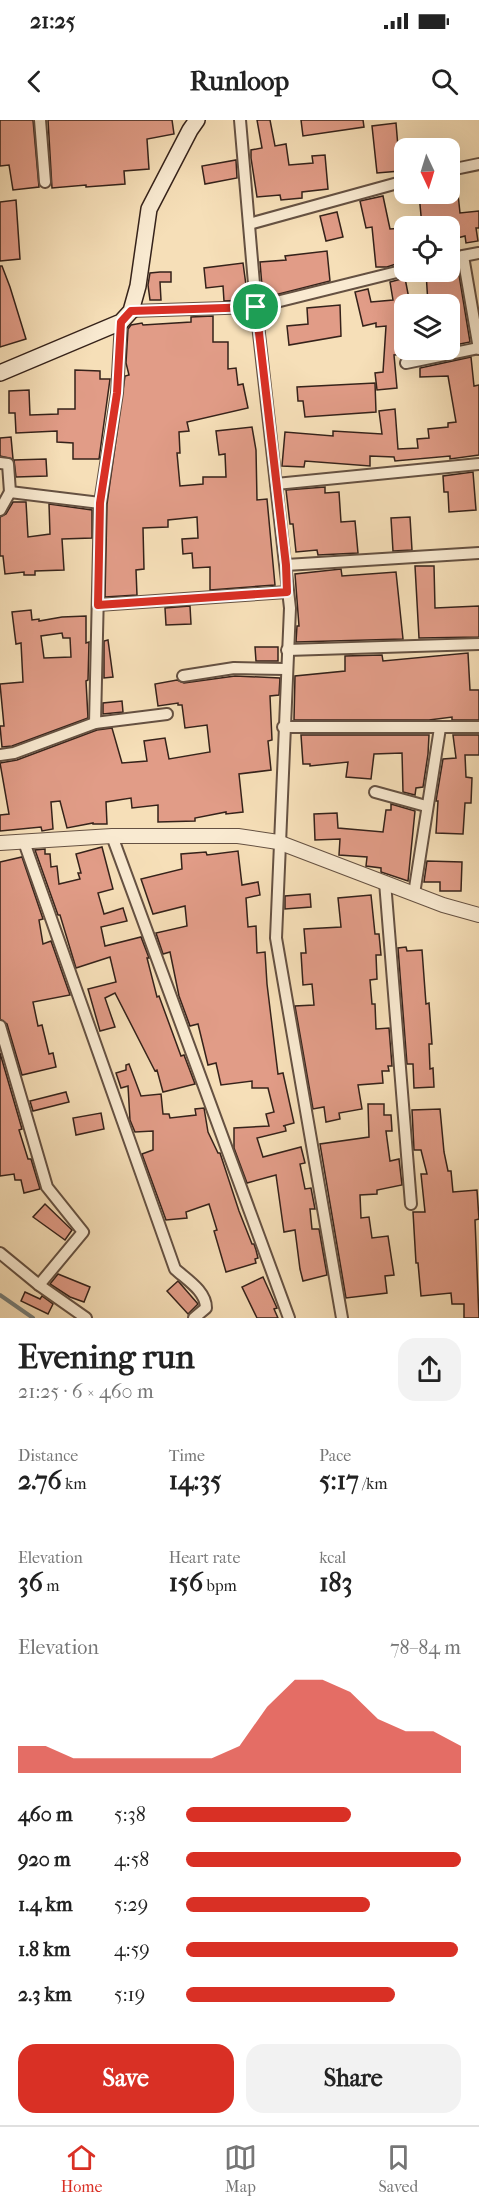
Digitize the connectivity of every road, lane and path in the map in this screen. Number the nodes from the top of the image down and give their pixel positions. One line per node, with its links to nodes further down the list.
1 (40, 120): 6 (street)
2 (240, 120): 8 (street)
3 (192, 123): 14 (main road)
4 (479, 164): 5 (street)
5 (460, 168)
6 (45, 182)
7 (394, 184): 8 (street)
8 (249, 224): 13 (street)
9 (479, 254): 10 (street)
10 (463, 256): 11 (street); 15 (street)
11 (460, 257)
12 (394, 273): 13 (street)
13 (256, 307): 14 (street); 20 (street)
14 (126, 317): 17 (main road); 22 (street)
15 (479, 348): 16 (street)
16 (406, 363)
17 (0, 373)
18 (0, 463): 21 (street)
19 (479, 464): 20 (street)
20 (276, 484): 25 (street)
21 (10, 492): 22 (street); 23 (street)
22 (100, 503): 27 (street)
23 (0, 510)
24 (479, 553): 25 (street)
25 (286, 565): 26 (street)
26 (287, 592): 27 (street); 29 (street)
27 (98, 605): 33 (street)
28 (479, 644): 29 (street)
29 (287, 650): 30 (street)
30 (286, 669): 31 (street); 34 (street)
31 (183, 676)
32 (167, 714): 33 (street)
33 (95, 723): 37 (street)
34 (283, 727): 36 (street); 42 (street)
35 (479, 727): 36 (street)
36 (440, 728): 39 (street)
37 (0, 755)
38 (375, 792): 39 (street)
39 (426, 806): 45 (street)
40 (112, 836): 41 (street); 42 (street); 53 (street)
41 (24, 842): 43 (street); 52 (street)
42 (278, 842): 44 (street); 54 (street)
43 (0, 843)
44 (385, 882): 45 (street); 48 (street)
45 (414, 894): 46 (street)
46 (479, 915)
47 (0, 1026): 50 (street)
48 (411, 1204)
49 (0, 1253): 50 (street)
50 (39, 1285): 51 (street)
51 (86, 1318)
52 (194, 1318)
53 (289, 1318)
54 (342, 1318)

